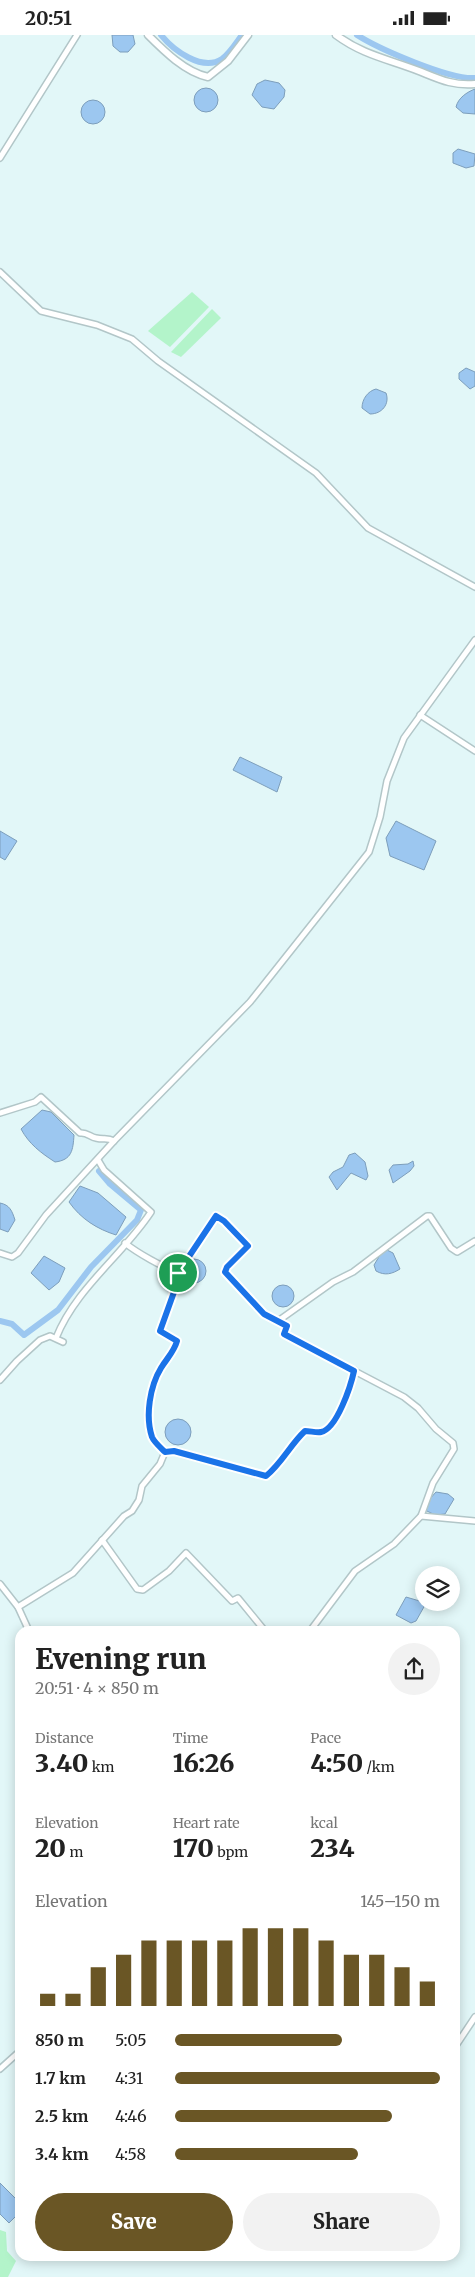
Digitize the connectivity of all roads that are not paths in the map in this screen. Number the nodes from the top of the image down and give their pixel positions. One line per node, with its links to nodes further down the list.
1 (77, 35): 6 (street)
2 (148, 35): 3 (street)
3 (248, 35)
4 (336, 35): 5 (street)
5 (475, 84)
6 (0, 158)
7 (0, 272): 8 (street)
8 (475, 587)
9 (475, 640): 10 (street)
10 (420, 715): 11 (street); 13 (street)
11 (475, 751)
12 (0, 1113): 13 (street)
13 (114, 1141): 14 (street)
14 (98, 1160): 16 (street); 17 (street)
15 (475, 1241): 19 (street)
16 (125, 1243): 18 (street); 20 (street)
17 (0, 1253)
18 (178, 1273): 19 (street); 24 (street)
19 (278, 1321): 22 (street)
20 (56, 1338): 21 (street); 23 (street)
21 (63, 1342)
22 (354, 1371): 24 (street); 25 (street)
23 (0, 1380)
24 (165, 1452): 27 (street)
25 (420, 1516): 26 (street); 32 (street)
26 (475, 1521)
27 (102, 1540): 29 (street); 31 (street)
28 (0, 1584): 29 (street)
29 (18, 1607): 30 (street)
30 (28, 1626)
31 (261, 1626)
32 (314, 1626)
33 (475, 2017): 34 (street)
34 (460, 2040)
35 (15, 2056): 36 (street)
36 (0, 2069)

